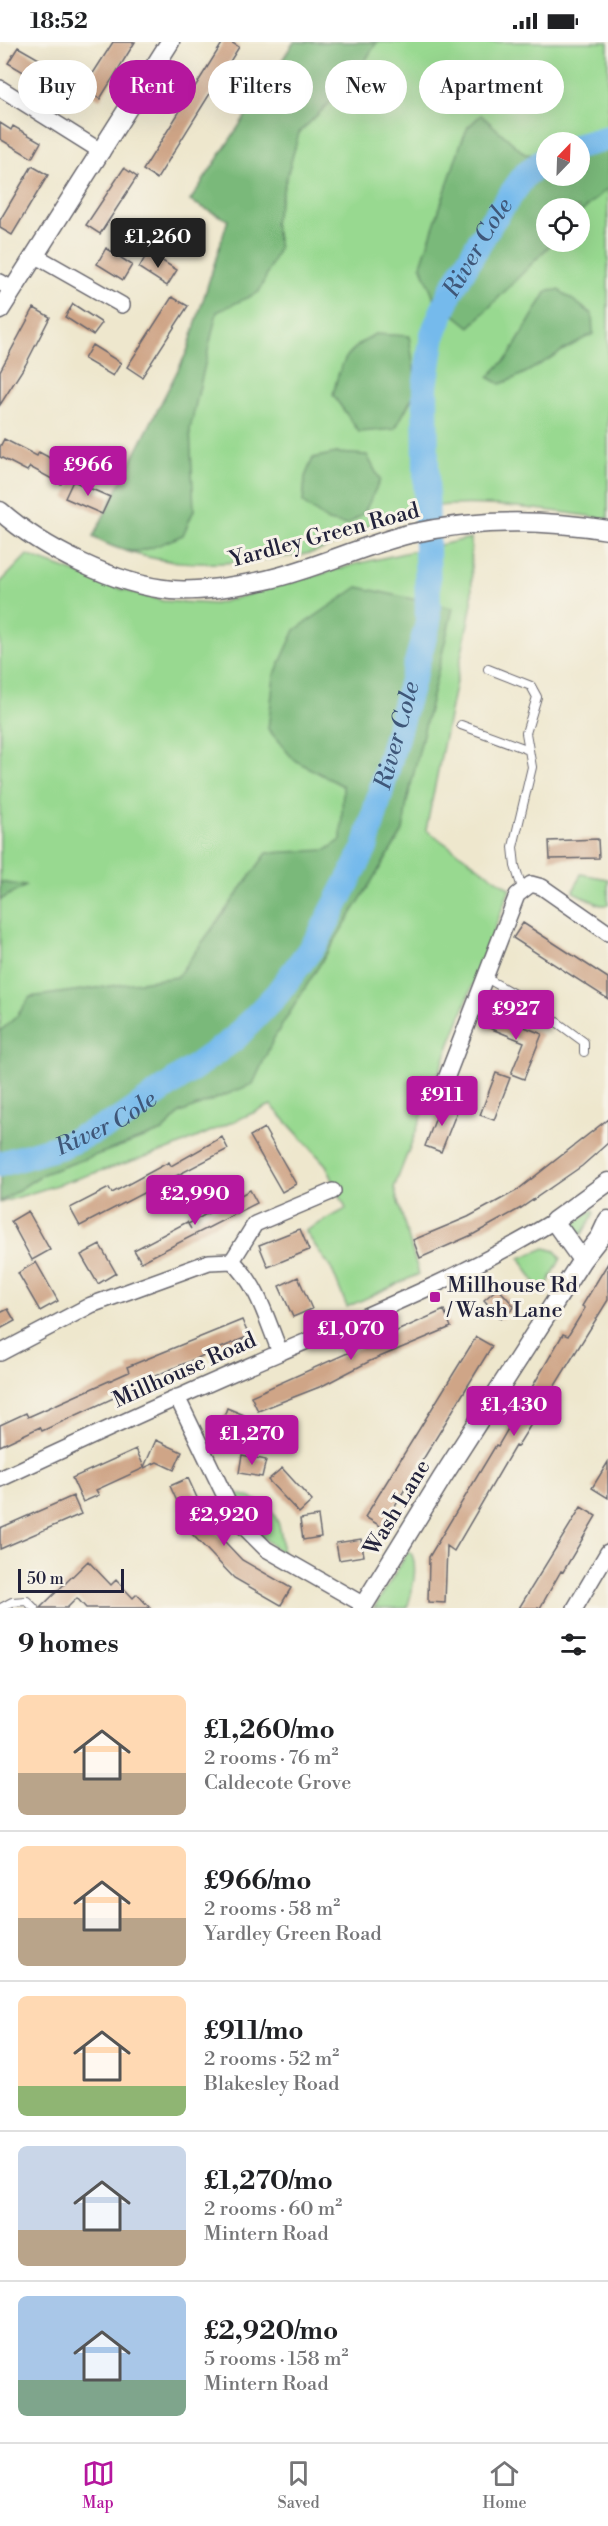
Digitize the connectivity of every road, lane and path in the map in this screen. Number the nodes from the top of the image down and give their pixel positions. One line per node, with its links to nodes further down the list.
1 (170, 42): 3 (street)
2 (0, 88): 3 (street)
3 (102, 152): 4 (street)
4 (34, 255): 5 (street); 6 (street)
5 (6, 286): 7 (street)
6 (122, 305)
7 (0, 310)
8 (0, 511): 9 (street, Yardley Green Road)
9 (608, 530)
10 (488, 669): 12 (lane)
11 (461, 725): 12 (lane)
12 (529, 750): 13 (lane)
13 (522, 888): 14 (street); 15 (street)
14 (606, 926)
15 (486, 978): 16 (lane); 17 (street)
16 (584, 1052)
17 (442, 1089)
18 (608, 1182): 20 (street, Millhouse Road)
19 (333, 1191): 23 (street)
20 (554, 1221): 22 (street); 24 (street, Millhouse Road)
21 (607, 1225): 22 (street, Wash Lane)
22 (582, 1260): 29 (street, Wash Lane)
23 (232, 1262): 24 (street); 25 (street)
24 (280, 1352): 26 (street, Millhouse Road)
25 (0, 1353)
26 (177, 1397): 27 (street, Millhouse Road); 29 (street)
27 (0, 1479)
28 (608, 1552): 32 (street)
29 (363, 1606)
30 (1, 1608): 31 (lane)
31 (34, 1608)
32 (575, 1608)

